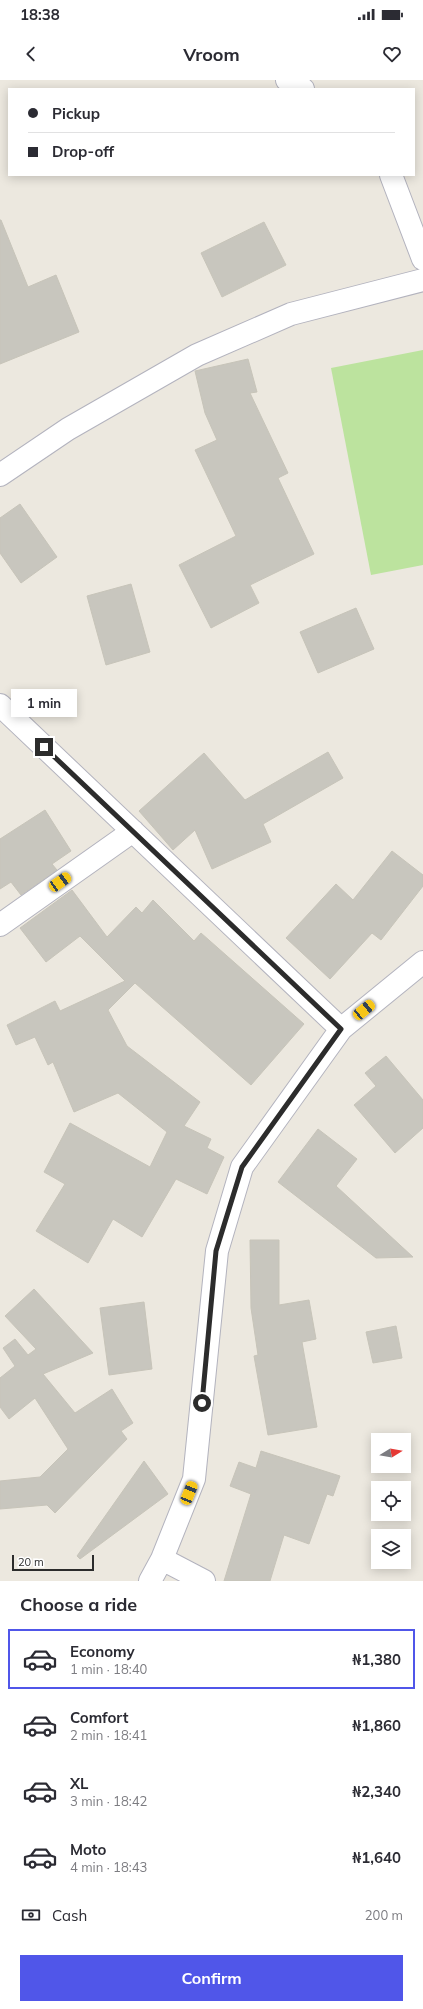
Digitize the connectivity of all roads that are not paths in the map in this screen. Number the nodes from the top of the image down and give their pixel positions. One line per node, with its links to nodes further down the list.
1 (287, 80): 2 (street)
2 (301, 88)
3 (391, 176): 4 (street)
4 (423, 259)
5 (423, 280): 6 (street)
6 (0, 475)
7 (0, 705): 8 (street)
8 (132, 831): 9 (street); 11 (street)
9 (0, 925)
10 (423, 962): 11 (street)
11 (341, 1029): 12 (street)
12 (162, 1559): 13 (street); 14 (street)
13 (150, 1581)
14 (204, 1581)

